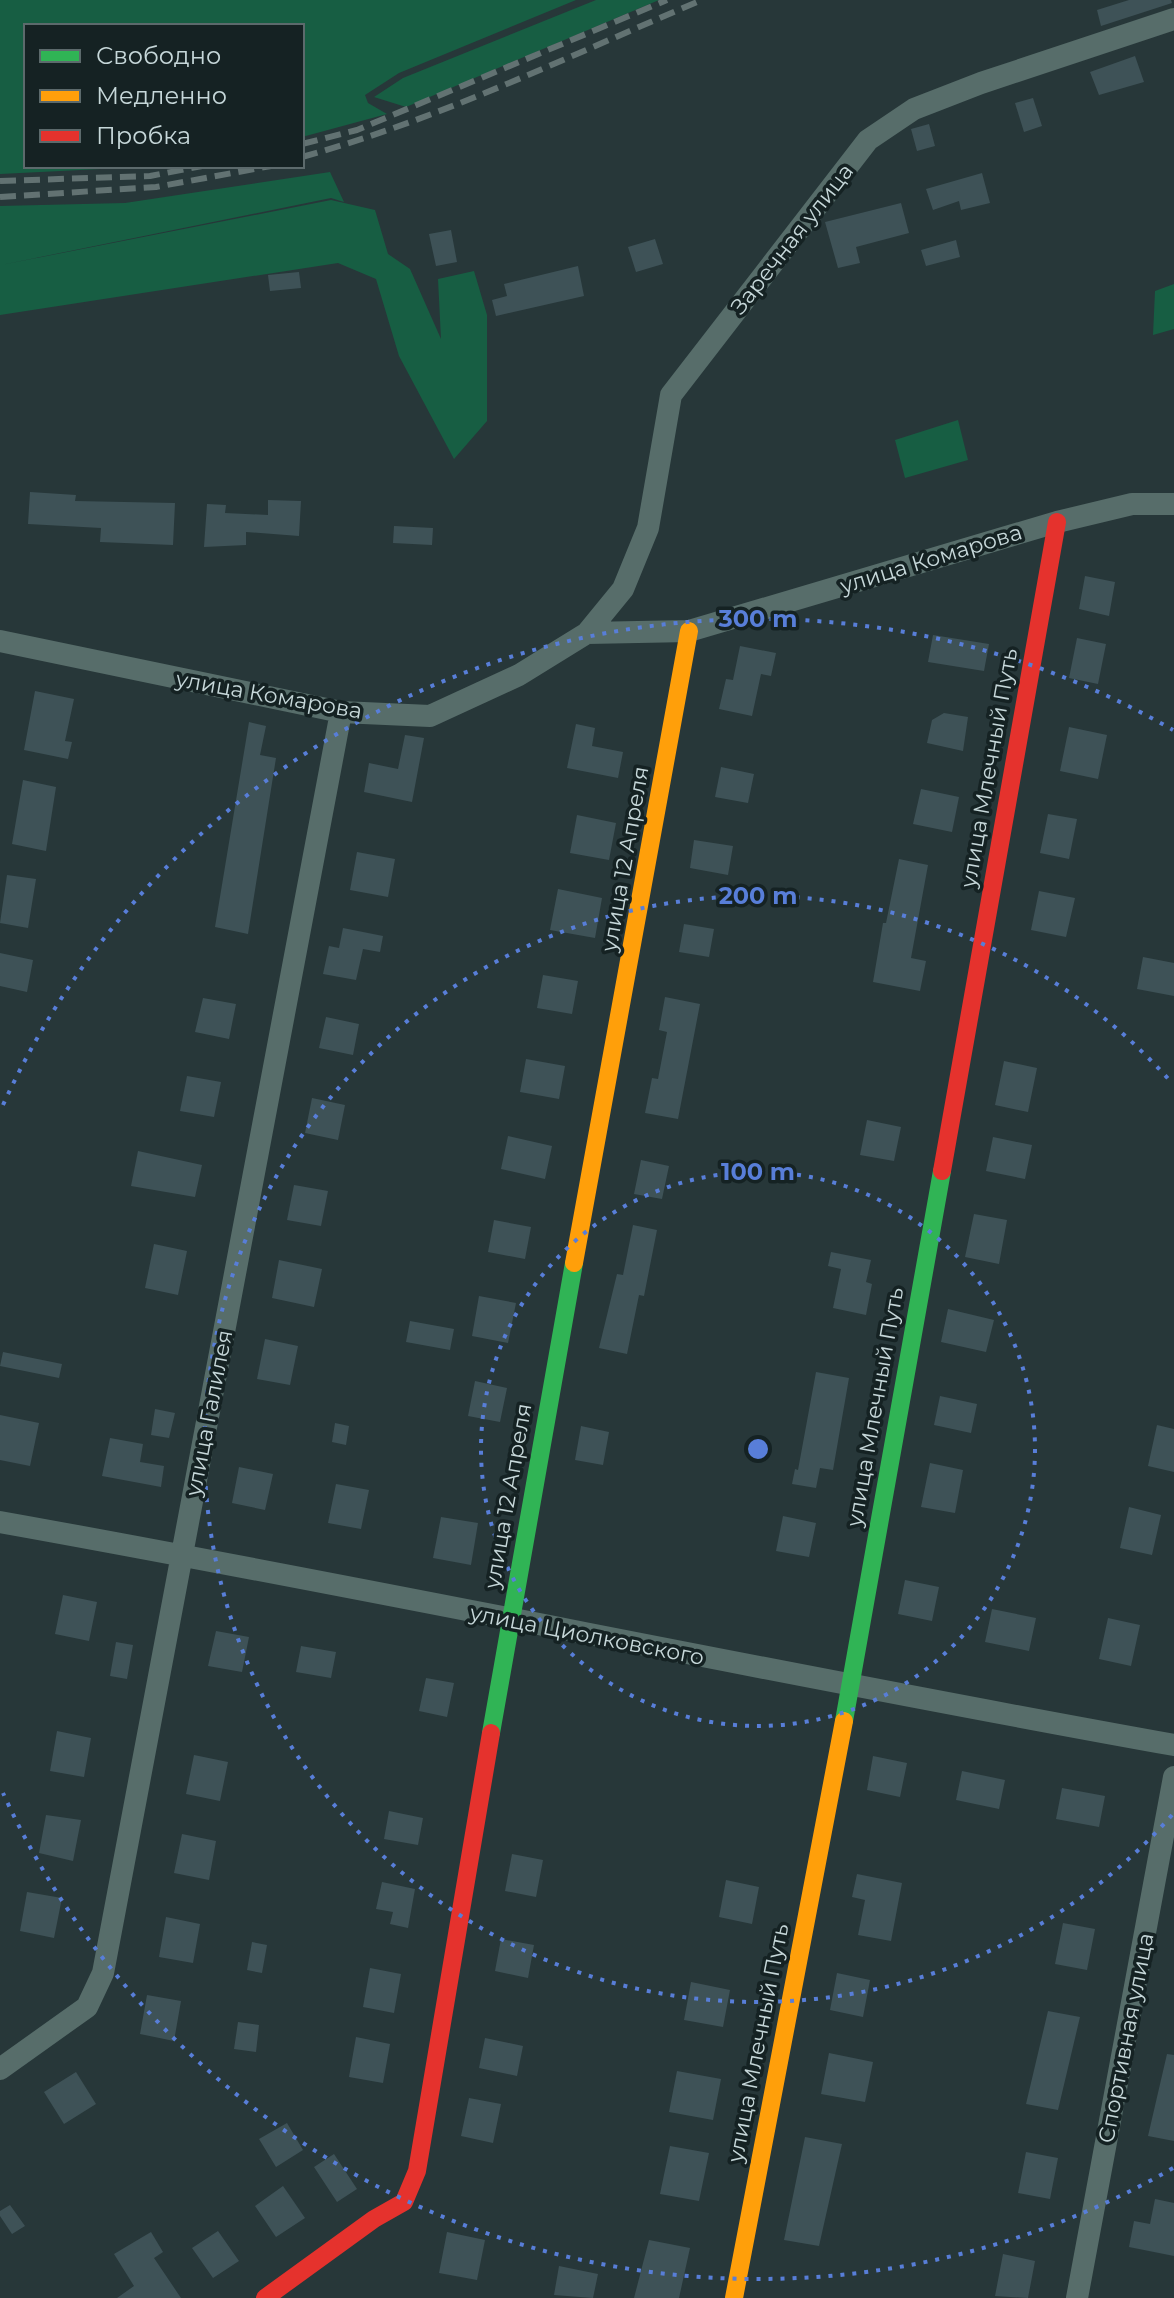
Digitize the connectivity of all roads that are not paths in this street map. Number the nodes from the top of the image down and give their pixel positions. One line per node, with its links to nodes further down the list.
1 (1174, 19): 5 (street, Заречная улица)
2 (1174, 504): 3 (street, улица Комарова)
3 (1057, 522): 4 (street, улица Комарова); 11 (street, улица Млечный Путь)
4 (689, 631): 5 (street, улица Комарова); 10 (street, улица 12 Апреля)
5 (587, 633): 7 (street, улица Комарова)
6 (0, 642): 7 (street, улица Комарова)
7 (341, 712): 9 (street, улица Галилея)
8 (0, 1522): 9 (street, улица Циолковского)
9 (182, 1554): 10 (street, улица Циолковского); 14 (street, улица Галилея)
10 (510, 1619): 11 (street, улица Циолковского); 15 (street, улица 12 Апреля)
11 (850, 1687): 12 (street, улица Циолковского); 16 (street, улица Млечный Путь)
12 (1174, 1745)
13 (1174, 1777): 17 (street, Спортивная улица)
14 (0, 2069)
15 (265, 2298)
16 (734, 2298)
17 (1077, 2298)

